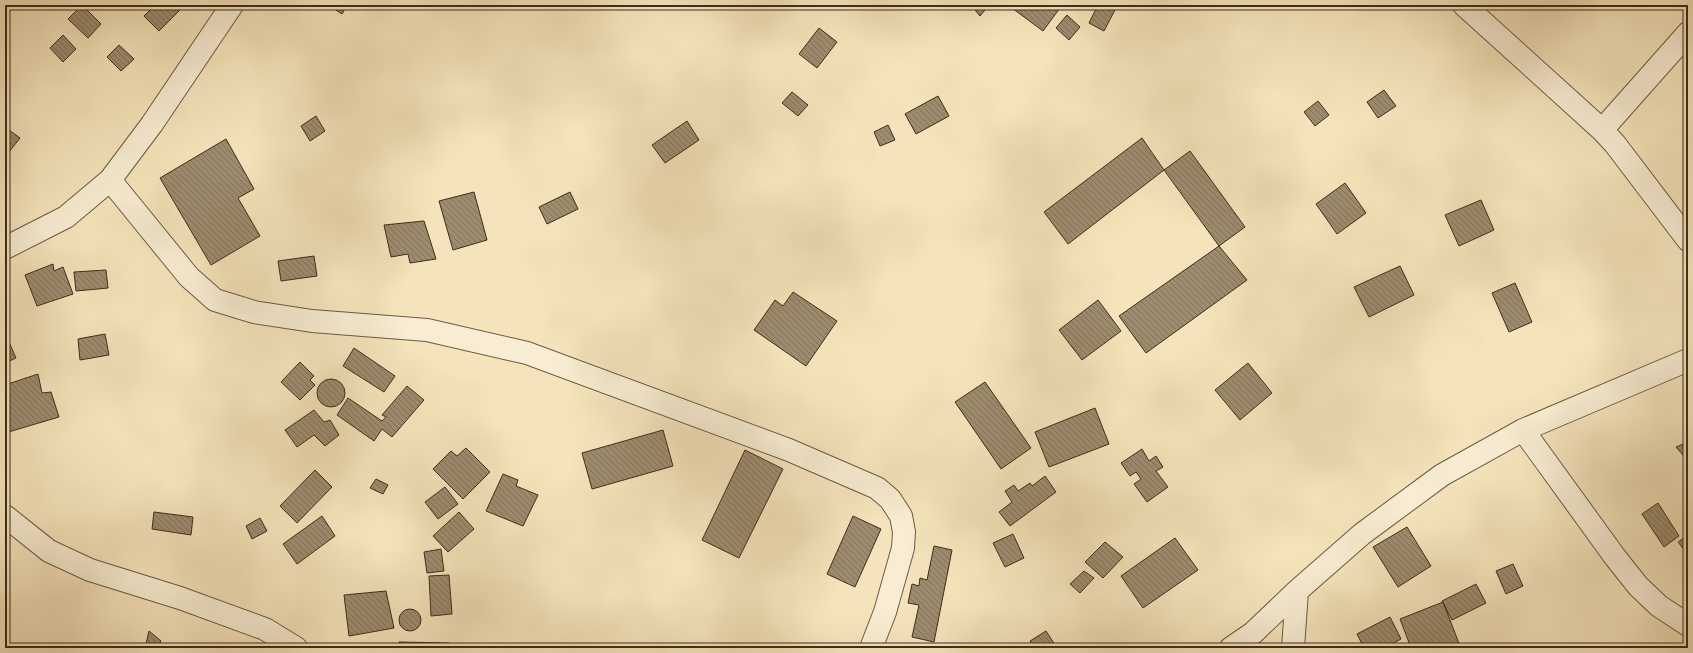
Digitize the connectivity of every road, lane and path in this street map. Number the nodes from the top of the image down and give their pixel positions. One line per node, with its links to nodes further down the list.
1 (232, 5): 5 (street)
2 (1464, 5): 4 (street)
3 (1688, 33): 4 (street)
4 (1602, 130): 6 (street)
5 (110, 180): 7 (street); 14 (street)
6 (1688, 240)
7 (5, 248)
8 (1688, 360): 9 (street)
9 (1523, 430): 11 (street); 12 (street)
10 (5, 516): 13 (street)
11 (1297, 590): 15 (street); 16 (street)
12 (1688, 625)
13 (296, 648)
14 (871, 648)
15 (1232, 648)
16 (1293, 648)

